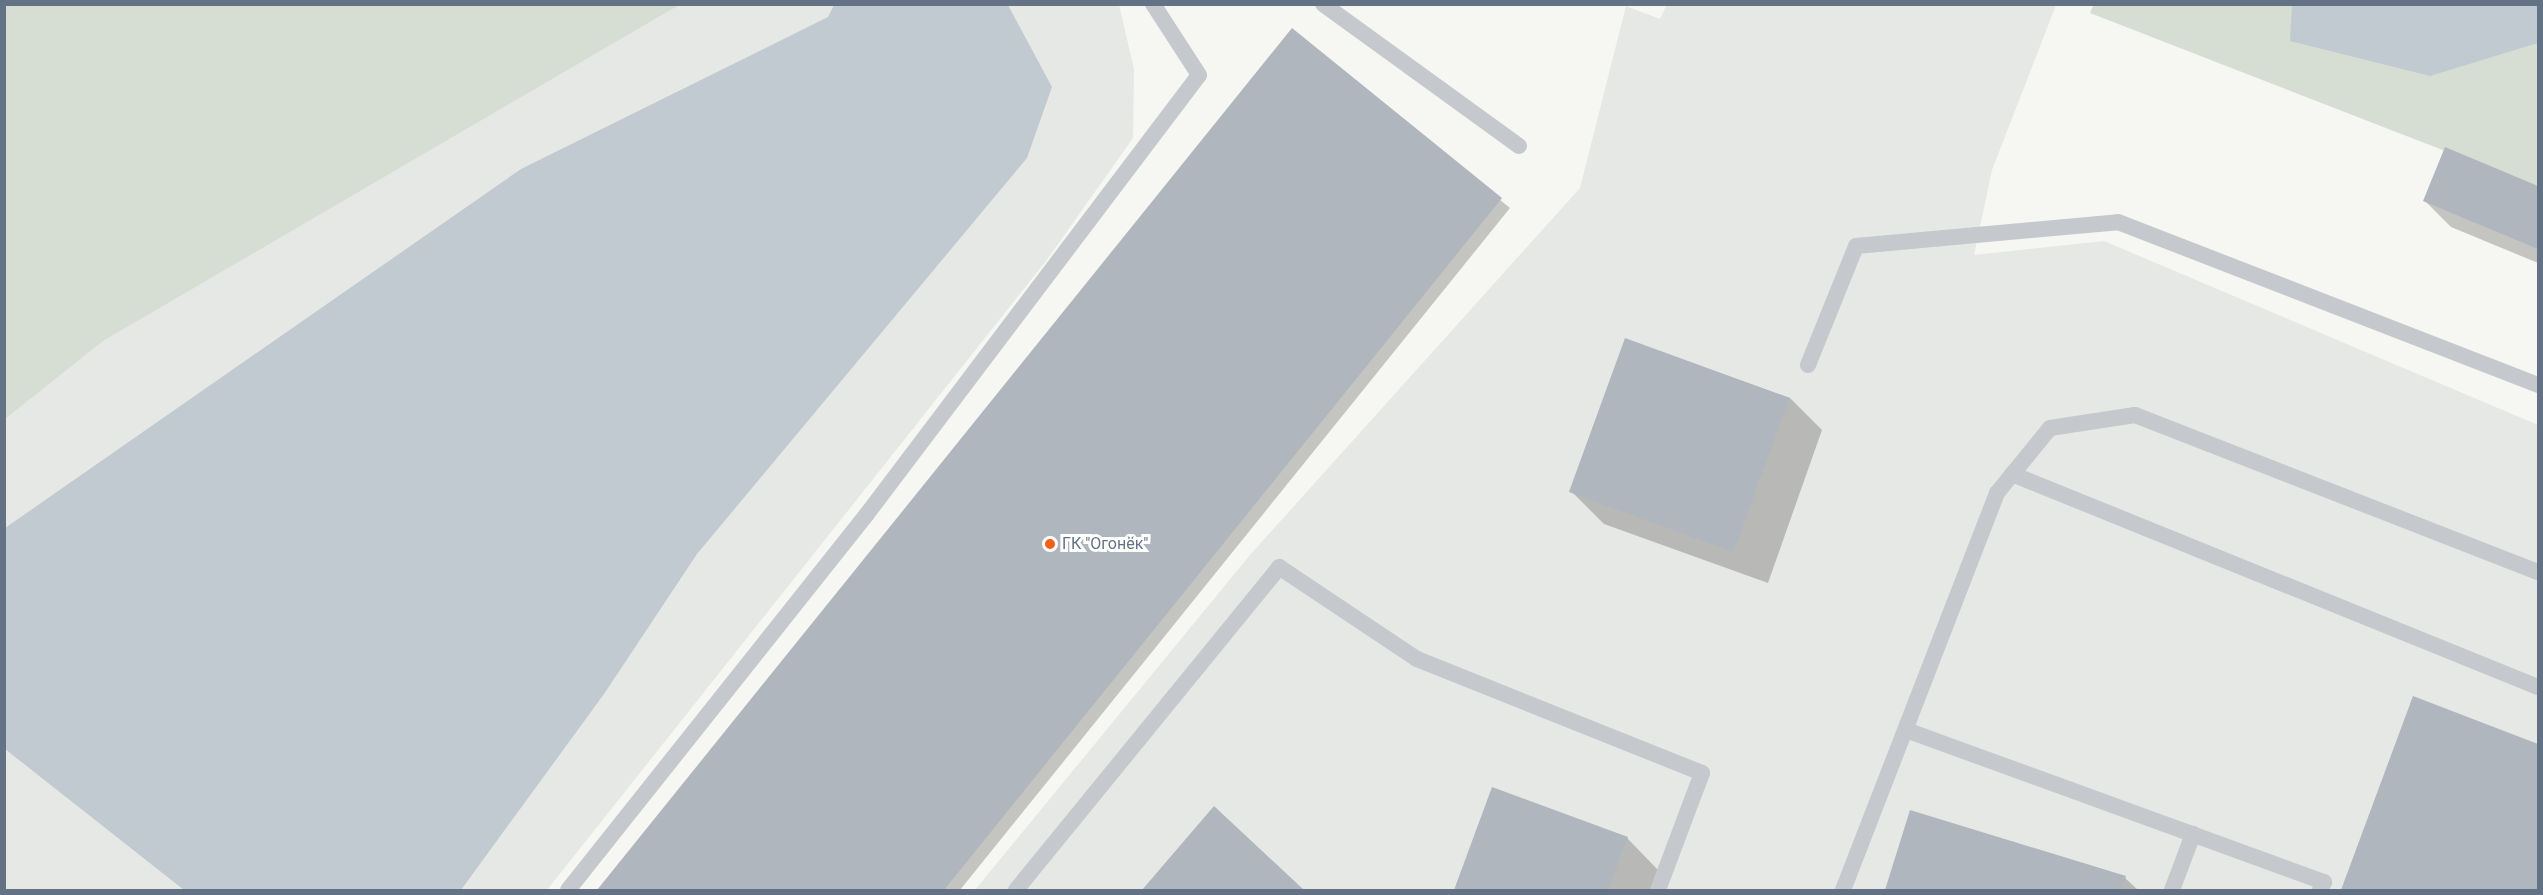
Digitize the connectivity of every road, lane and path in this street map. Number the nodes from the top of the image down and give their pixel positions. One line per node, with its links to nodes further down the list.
1 (1154, 4): 11 (lane)
2 (1323, 4): 3 (lane)
3 (1519, 146)
4 (1808, 365): 5 (lane)
5 (2538, 385)
6 (2012, 474): 7 (lane); 8 (lane); 9 (lane)
7 (2538, 572)
8 (2538, 687)
9 (1906, 730): 10 (lane); 14 (lane)
10 (2193, 834): 15 (lane); 16 (lane)
11 (568, 891)
12 (1016, 891): 13 (lane)
13 (1658, 891)
14 (1843, 891)
15 (2172, 891)
16 (2320, 891)

